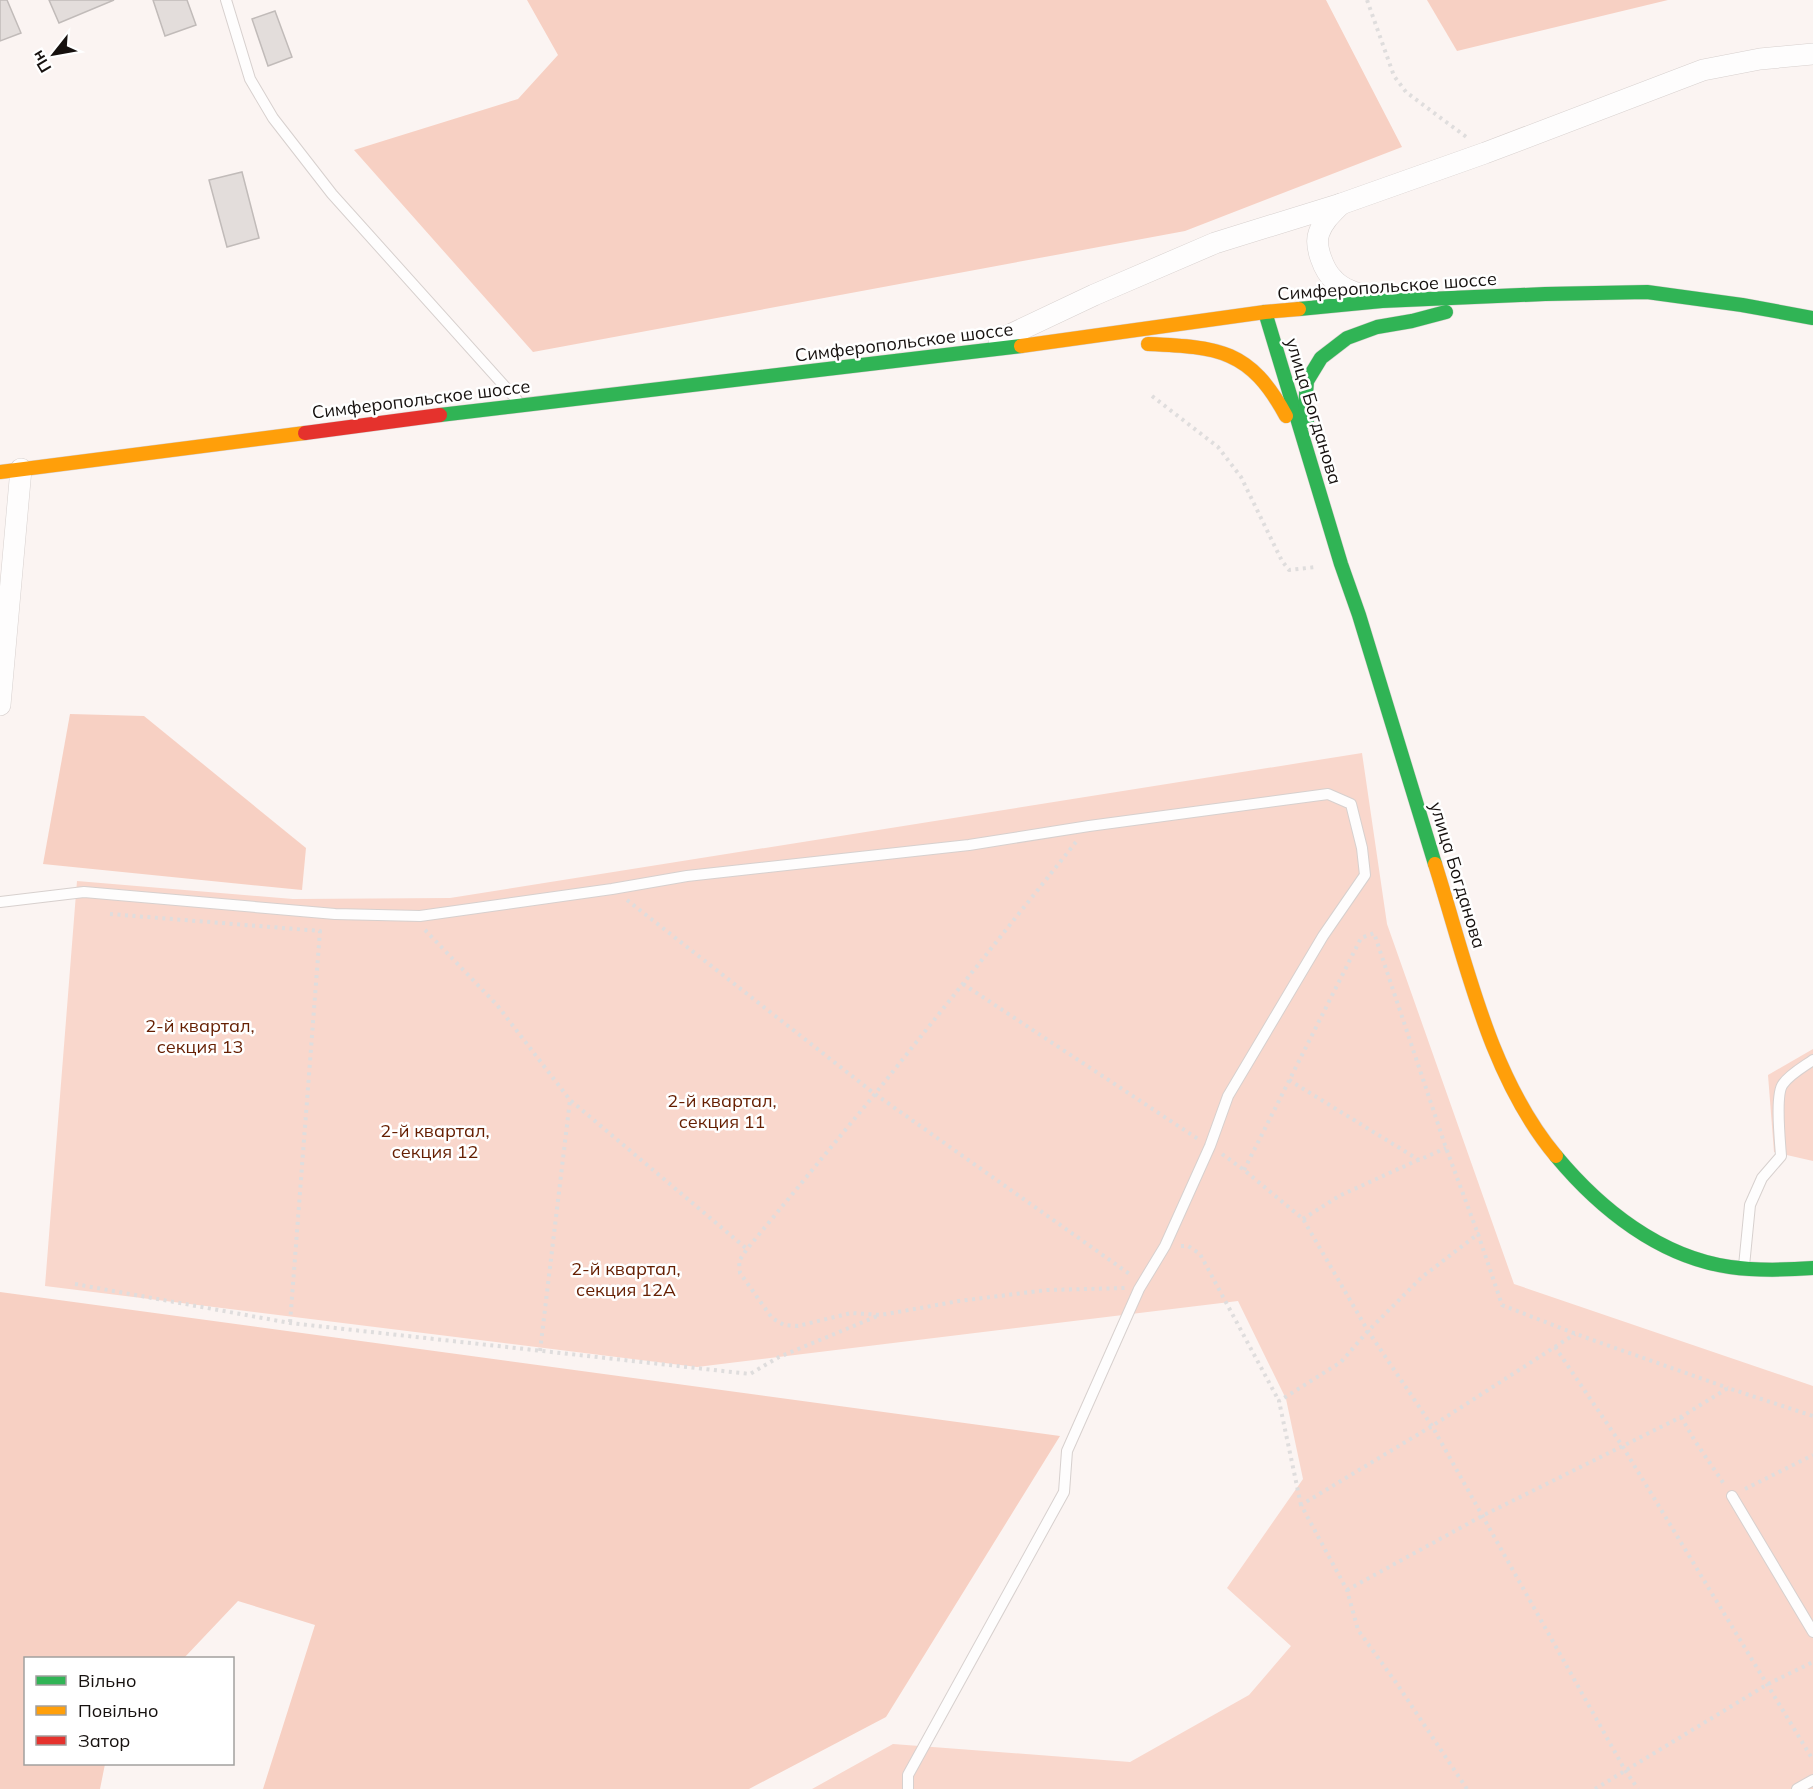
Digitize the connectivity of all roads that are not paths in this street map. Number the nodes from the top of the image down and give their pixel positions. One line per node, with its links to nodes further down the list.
1 (226, 0): 10 (lane)
2 (1813, 54): 3 (street)
3 (1341, 204): 5 (street); 9 (street)
4 (1510, 295): 5 (main road, Симферопольское шоссе); 7 (main road, Симферопольское шоссе); 13 (main road)
5 (1382, 301): 6 (main road, Симферопольское шоссе)
6 (1265, 312): 8 (main road, Симферопольское шоссе); 13 (main road, улица Богданова)
7 (1813, 318)
8 (1041, 343): 9 (main road, Симферопольское шоссе); 13 (main road)
9 (974, 352): 10 (main road, Симферопольское шоссе)
10 (521, 405): 11 (main road, Симферопольское шоссе)
11 (21, 469): 12 (main road, Симферопольское шоссе); 14 (street)
12 (0, 472)
13 (1317, 481): 18 (main road, улица Богданова)
14 (0, 705)
15 (0, 903): 22 (lane)
16 (1813, 1060): 18 (lane)
17 (1813, 1268): 18 (main road, улица Богданова)
18 (1744, 1269)
19 (1732, 1496): 20 (lane)
20 (1813, 1632)
21 (1813, 1780): 23 (lane)
22 (908, 1789)
23 (1797, 1789)

